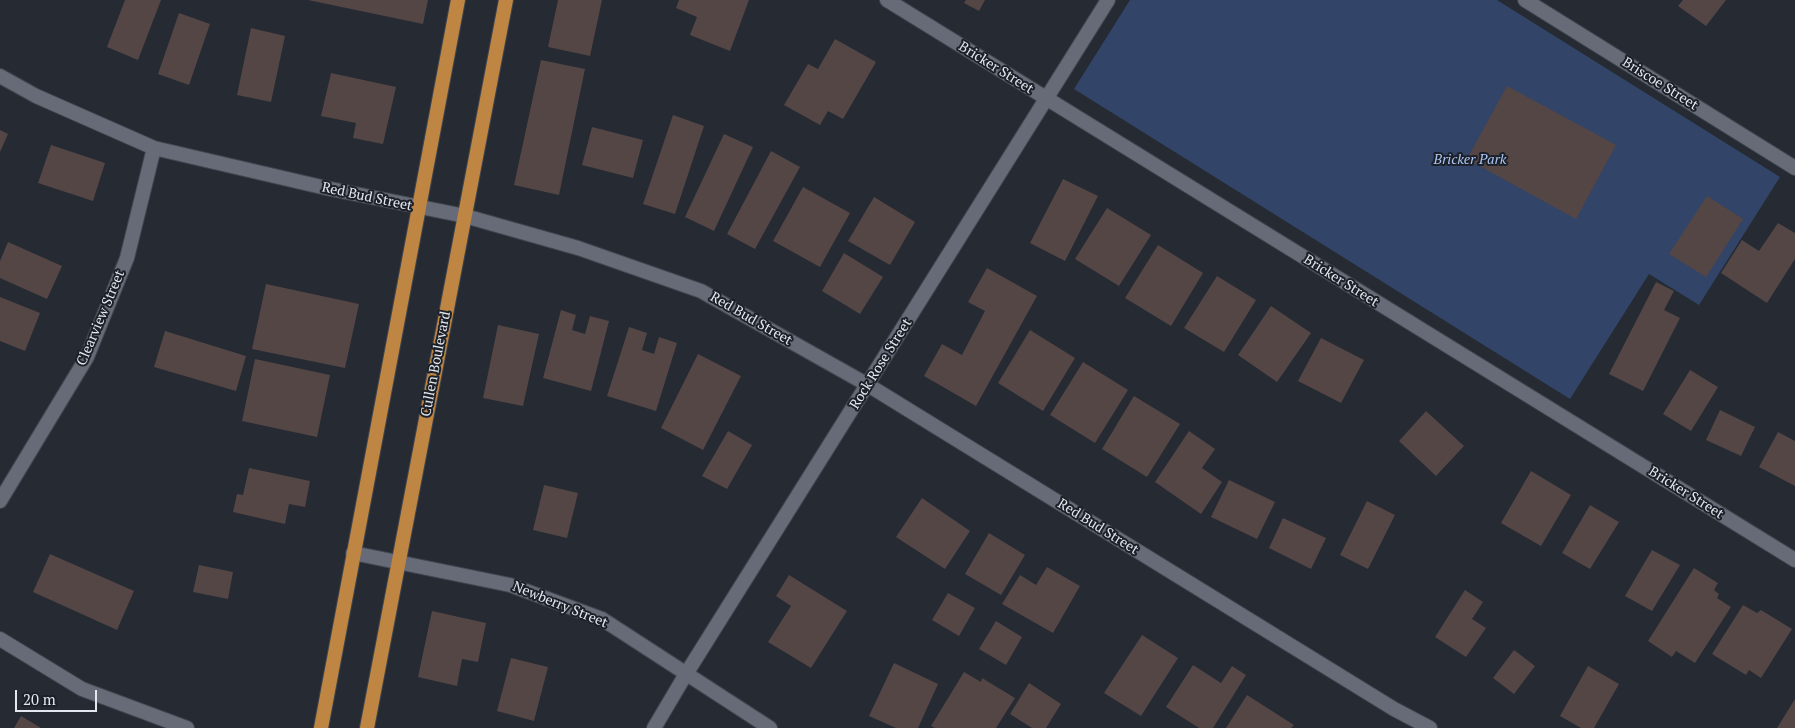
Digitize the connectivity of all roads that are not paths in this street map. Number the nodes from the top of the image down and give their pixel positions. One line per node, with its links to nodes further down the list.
1 (458, 0): 10 (main road)
2 (506, 0): 11 (main road, Cullen Boulevard)
3 (887, 0): 7 (street, Bricker Street)
4 (1108, 0): 7 (street, Rock Rose Street)
5 (1525, 0): 9 (street, Briscoe Street)
6 (0, 76): 8 (street, Red Bud Street)
7 (1047, 100): 12 (street, Rock Rose Street); 15 (street, Bricker Street)
8 (154, 148): 10 (street, Red Bud Street); 13 (street, Clearview Street)
9 (1795, 168)
10 (419, 207): 11 (street, Red Bud Street); 14 (main road)
11 (465, 216): 12 (street, Red Bud Street); 16 (main road, Cullen Boulevard)
12 (868, 385): 18 (street, Rock Rose Street); 24 (street, Red Bud Street)
13 (0, 500)
14 (353, 553): 16 (street, Newberry Street); 20 (main road)
15 (1795, 560)
16 (397, 562): 18 (street, Newberry Street); 21 (main road, Cullen Boulevard)
17 (0, 639): 19 (street)
18 (686, 674): 22 (street, Rock Rose Street); 23 (street, Newberry Street)
19 (188, 728)
20 (321, 728)
21 (367, 728)
22 (654, 728)
23 (770, 728)
24 (1430, 728)

